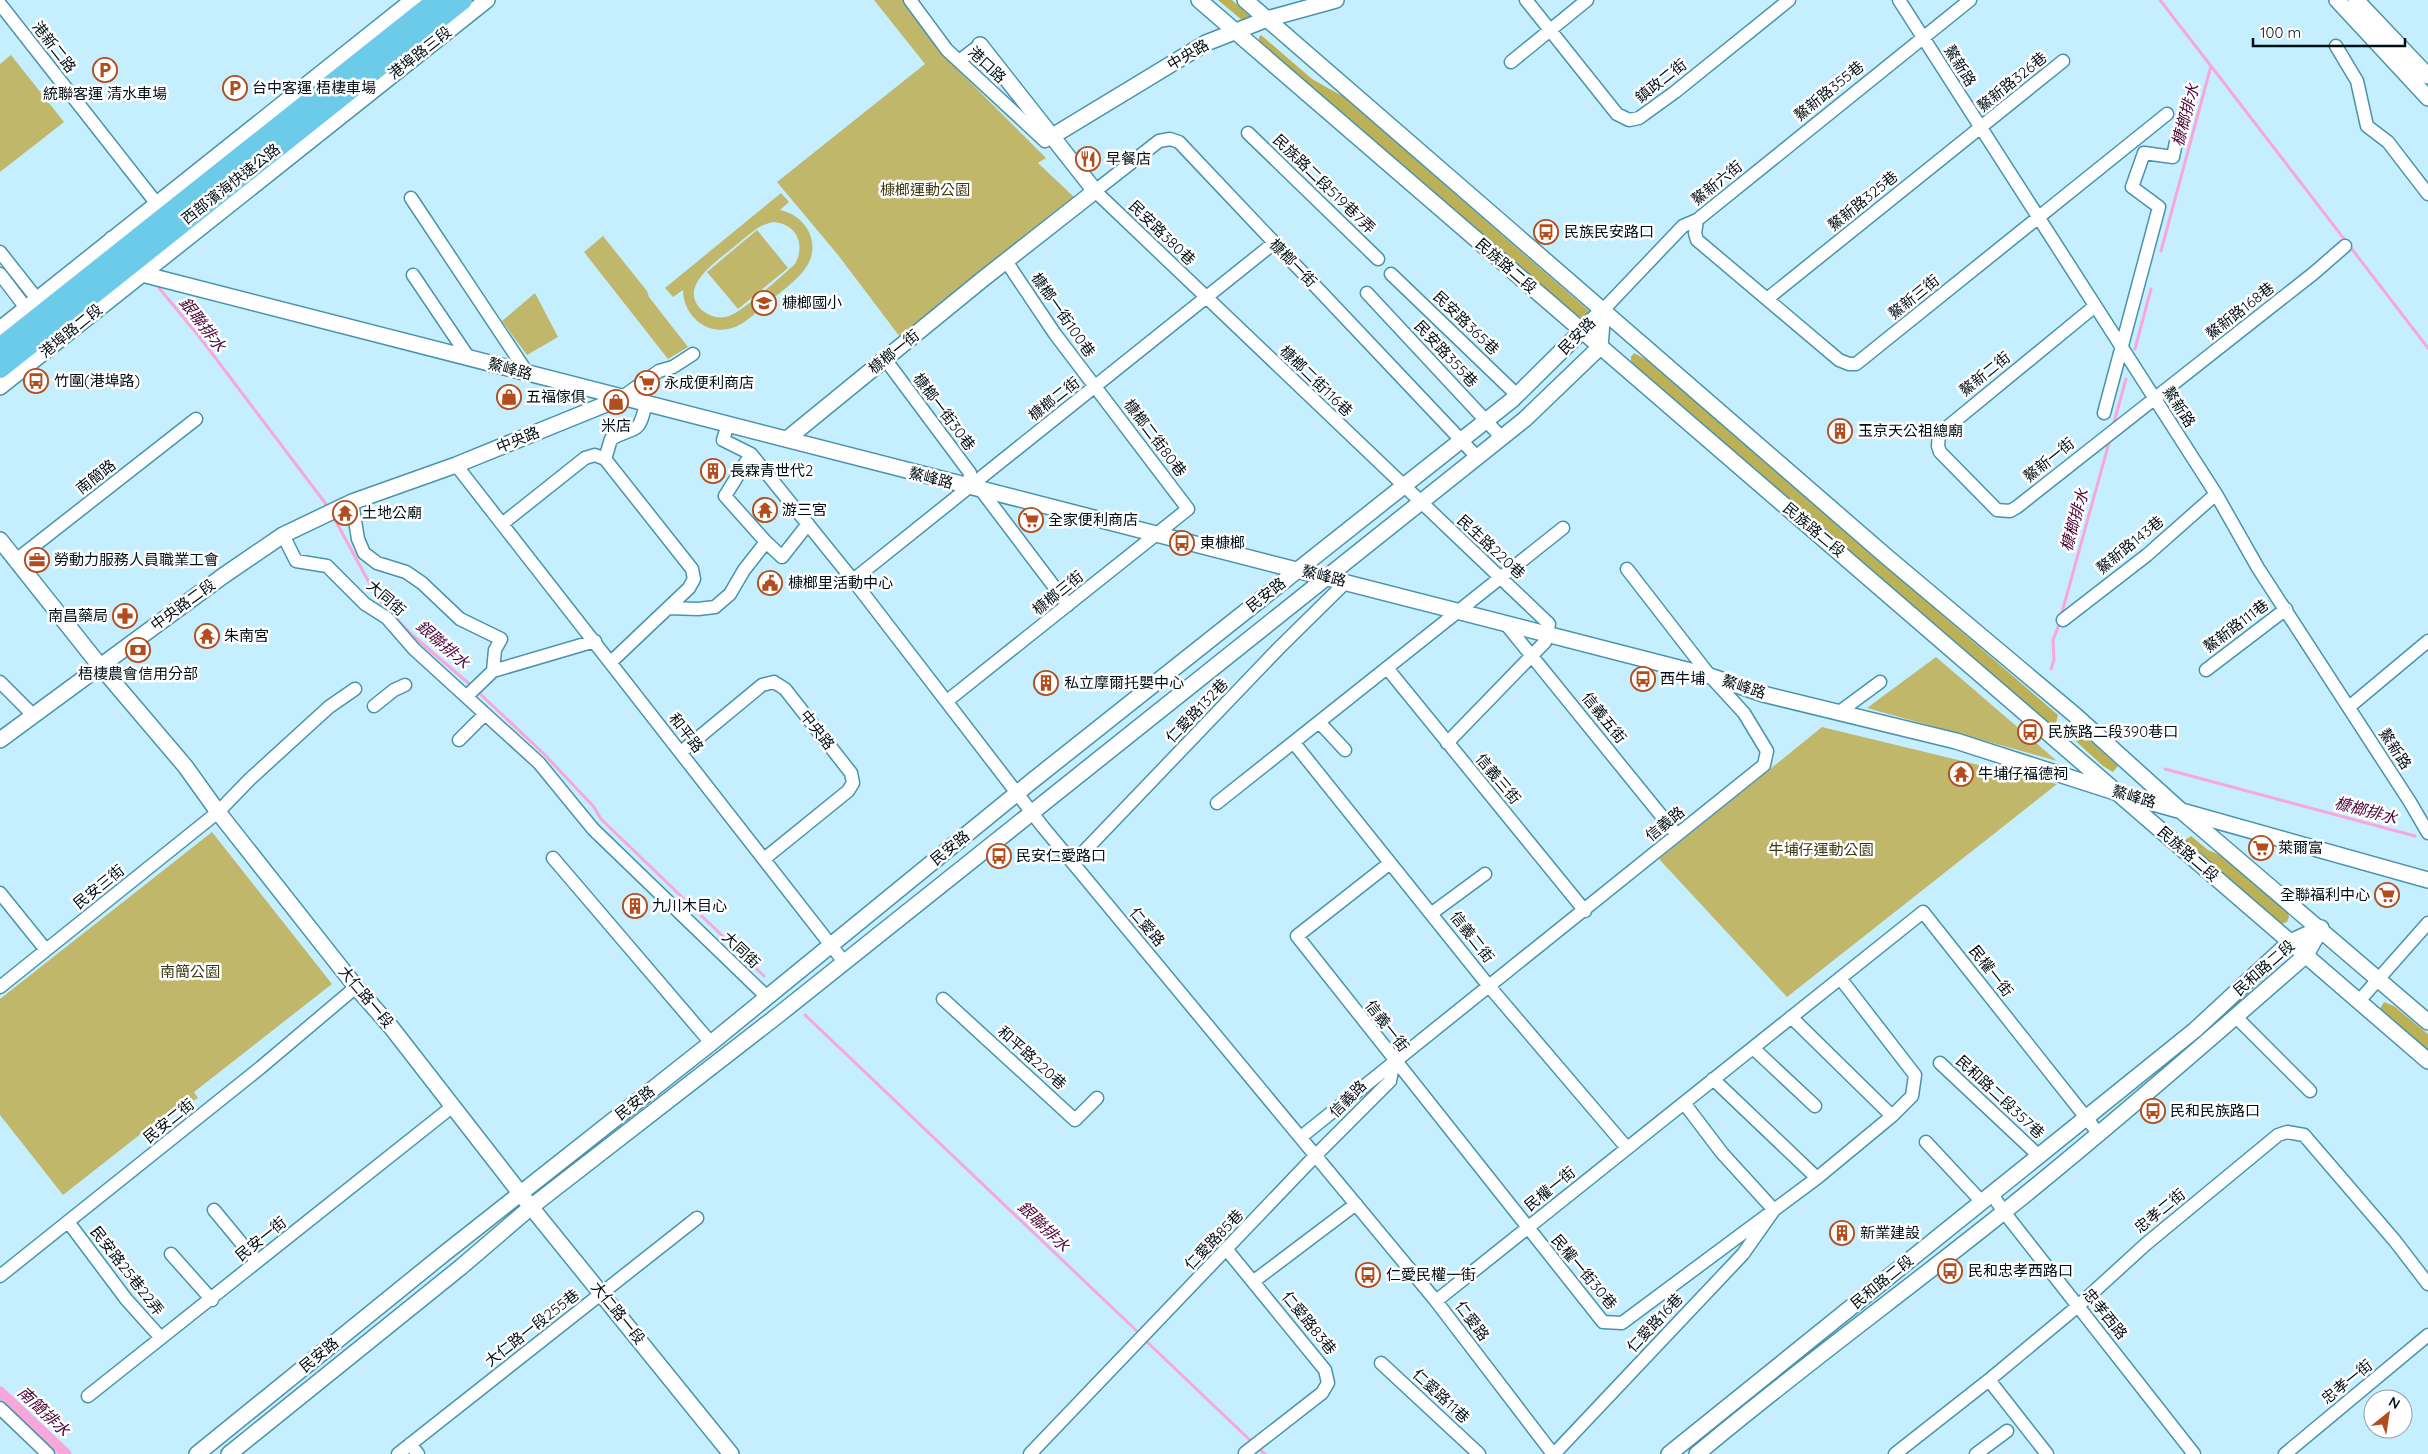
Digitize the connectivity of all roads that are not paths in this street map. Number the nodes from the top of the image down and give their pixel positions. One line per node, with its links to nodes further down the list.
1 (432, 0): 19 (street)
2 (438, 0): 63 (highway, 西部濱海快速公路, bridge)
3 (462, 0): 67 (highway, 西部濱海快速公路, bridge)
4 (487, 0): 19 (street, 港埠路三段)
5 (910, 0): 26 (street, 港口路)
6 (1199, 0): 21 (street, 民族路二段)
7 (1245, 0): 18 (street, 民族路二段)
8 (1336, 0): 18 (street, 中央路)
9 (1526, 0): 20 (street, 鎮政二街)
10 (1587, 0): 20 (street)
11 (1900, 0): 22 (street, 鰲新路)
12 (1970, 0): 22 (street, 鰲新路355巷)
13 (2337, 0): 30 (street)
14 (2356, 0): 29 (street)
15 (409, 1): 23 (street); 40 (street)
16 (0, 2): 40 (street, 港新二路)
17 (1780, 3): 20 (street, 鎮政二街)
18 (1268, 19): 21 (street, 中央路); 58 (street, 民族路二段)
19 (453, 27): 23 (street, 港埠路三段)
20 (1549, 30): 28 (street)
21 (1235, 32): 34 (street, 中央路); 60 (street, 民族路二段)
22 (1923, 37): 32 (street, 鰲新路); 36 (street, 鰲新路355巷)
23 (436, 40): 50 (street, 港埠路三段)
24 (980, 45): 26 (street); 34 (street)
25 (2336, 46): 38 (street)
26 (959, 61): 34 (street, 港口路)
27 (2063, 61): 32 (street, 鰲新路326巷)
28 (1512, 62)
29 (2428, 76)
30 (2428, 98)
31 (2168, 114): 41 (street, 鰲新三街)
32 (1980, 128): 41 (street, 鰲新路); 55 (street, 鰲新路325巷)
33 (1248, 133): 47 (street, 民族路二段519巷7弄)
34 (1051, 137): 37 (street)
35 (2176, 142): 62 (street)
36 (1757, 171): 42 (street, 鰲新六街)
37 (1095, 191): 44 (street, 槺榔一街); 48 (street, 槺榔一街); 54 (street, 民安路380巷)
38 (2428, 194)
39 (411, 198): 68 (street)
40 (157, 204): 43 (street)
41 (2038, 218): 55 (street, 鰲新三街); 57 (street, 鰲新路)
42 (1697, 220): 55 (street, 鰲新三街); 58 (street, 鰲新六街)
43 (112, 240): 50 (street); 56 (street)
44 (1274, 243): 54 (street, 槺榔二街); 81 (street, 槺榔一街)
45 (2345, 246): 73 (street, 鰲新路168巷)
46 (0, 252): 56 (street)
47 (1378, 259)
48 (1006, 261): 66 (street, 槺榔一街); 70 (street, 槺榔一街100巷)
49 (0, 274): 56 (street)
50 (142, 274): 65 (street, 鰲峰路); 69 (street, 港埠路二段)
51 (1391, 274): 71 (street, 民安路365巷)
52 (413, 275): 65 (street)
53 (1367, 293): 77 (street, 民安路355巷)
54 (1206, 298): 70 (street, 槺榔二街); 87 (street, 槺榔二街116巷)
55 (1768, 299)
56 (32, 304): 59 (street)
57 (2095, 306): 62 (street, 鰲新路); 86 (street, 鰲新二街)
58 (1603, 310): 60 (street, 民安路); 61 (street, 民安路); 145 (street, 民族路二段)
59 (0, 329)
60 (1582, 332): 61 (street, 民族路二段); 71 (street, 民安路)
61 (1600, 347): 79 (street, 民安路); 143 (street, 民族路二段)
62 (2121, 347): 73 (street, 鰲新路); 75 (street)
63 (0, 348)
64 (693, 354): 72 (street, 中央路)
65 (469, 358): 68 (street, 鰲峰路)
66 (885, 359): 80 (street, 槺榔一街); 88 (street, 槺榔一街30巷)
67 (0, 368)
68 (528, 374): 72 (street, 鰲峰路)
69 (0, 387)
70 (1096, 387): 88 (street, 槺榔二街); 92 (street, 槺榔二街80巷)
71 (1518, 395): 77 (street, 民安路)
72 (620, 398): 74 (street, 鰲峰路); 85 (street, 中央路)
73 (2154, 399): 86 (street, 鰲新一街); 89 (street, 鰲新路)
74 (646, 404): 78 (street, 鰲峰路); 84 (street)
75 (2104, 412)
76 (196, 419): 101 (street, 南簡路)
77 (1486, 421): 79 (street, 民安路355巷); 81 (street, 民安路)
78 (728, 424): 80 (street, 鰲峰路); 82 (street, 仁愛路)
79 (1502, 438): 83 (street, 民安路)
80 (787, 439): 88 (street, 鰲峰路)
81 (1461, 440): 83 (street, 槺榔一街); 87 (street, 民安路)
82 (751, 454): 95 (street, 仁愛路); 100 (street)
83 (1477, 457): 91 (street, 民安路)
84 (605, 459): 94 (street); 109 (street)
85 (456, 465): 90 (street, 中央路); 94 (street, 和平路)
86 (1965, 477)
87 (1404, 486): 91 (street, 民生路220巷); 103 (street, 民安路)
88 (975, 489): 98 (street, 鰲峰路); 106 (street, 槺榔二街); 108 (street)
89 (2216, 494): 110 (street, 鰲新路); 112 (street, 鰲新路143巷)
90 (352, 502): 93 (street, 中央路); 122 (street)
91 (1420, 502): 104 (street, 民安路); 105 (street, 民生路220巷)
92 (1188, 509): 98 (street, 槺榔三街)
93 (329, 513): 97 (street, 中央路二段)
94 (502, 524): 115 (street, 和平路)
95 (808, 524): 100 (street); 106 (street, 仁愛路)
96 (1563, 528): 105 (street)
97 (283, 535): 119 (street, 中央路二段); 128 (street, 大同街)
98 (1156, 535): 103 (street, 鰲峰路); 108 (street, 槺榔三街)
99 (0, 540): 101 (street, 大仁路一段)
100 (766, 542): 109 (street)
101 (16, 560): 119 (street, 大仁路一段)
102 (1626, 568): 123 (street, 信義路)
103 (1298, 570): 104 (street, 鰲峰路); 142 (street, 民安路)
104 (1327, 577): 107 (street, 鰲峰路); 147 (street, 民安路)
105 (1500, 578): 111 (street); 114 (street, 民生路220巷)
106 (853, 580): 129 (street, 仁愛路)
107 (1346, 582): 111 (street, 鰲峰路); 152 (street, 仁愛路132巷)
108 (1068, 605): 129 (street, 槺榔三街)
109 (668, 608): 118 (street)
110 (2286, 609): 121 (street, 鰲新路111巷); 131 (street, 鰲新路)
111 (1459, 611): 113 (street, 鰲峰路); 120 (street)
112 (2063, 620)
113 (1505, 623): 114 (street, 鰲峰路); 117 (street, 信義五街)
114 (1547, 634): 117 (street); 123 (street, 鰲峰路)
115 (595, 641): 118 (street, 和平路); 122 (street)
116 (2428, 642): 131 (street)
117 (1532, 656): 139 (street); 149 (street, 信義五街)
118 (611, 662): 141 (street, 和平路)
119 (100, 666): 134 (street, 中央路二段); 146 (street, 大仁路一段)
120 (1387, 668): 135 (street); 139 (street, 信義三街)
121 (2206, 670)
122 (488, 675): 128 (street)
123 (1710, 676): 133 (street, 鰲峰路); 149 (street, 信義路)
124 (0, 682): 134 (street)
125 (1880, 682): 133 (street)
126 (405, 685): 130 (street)
127 (355, 689): 146 (street)
128 (467, 696): 132 (street, 大同街)
129 (947, 701): 142 (street, 仁愛路)
130 (374, 706)
131 (2348, 707): 148 (street, 鰲新路)
132 (485, 714): 137 (street); 171 (street, 大同街)
133 (1838, 714): 143 (street, 鰲峰路)
134 (32, 715): 136 (street, 中央路二段)
135 (1319, 722): 138 (street); 140 (street)
136 (0, 740)
137 (458, 740)
138 (1294, 743): 144 (street); 153 (street, 信義二街)
139 (1447, 743): 157 (street, 信義三街)
140 (1345, 750)
141 (681, 752): 151 (street, 和平路); 151 (street, 中央路)
142 (1017, 793): 147 (street, 仁愛路); 162 (street, 民安路)
143 (2121, 794): 145 (street, 鰲峰路); 161 (street, 民族路二段)
144 (1217, 803)
145 (2179, 809): 155 (street, 鰲峰路); 160 (street, 民族路二段)
146 (218, 812): 163 (street, 民安三街); 170 (street, 大仁路一段)
147 (1031, 812): 152 (street, 仁愛路); 165 (street, 民安路)
148 (2428, 833)
149 (1677, 835): 157 (street, 信義路)
150 (553, 858): 177 (street)
151 (764, 859): 162 (street, 和平路)
152 (1073, 863): 192 (street, 仁愛路)
153 (1390, 863): 158 (street, 信義二街); 180 (street, 信義一街)
154 (1485, 874): 158 (street)
155 (2428, 880)
156 (0, 892): 163 (street)
157 (1585, 911): 168 (street, 信義路)
158 (1432, 913): 168 (street, 信義二街)
159 (2428, 924): 167 (street)
160 (2320, 928): 161 (street, 民和路二段); 164 (street, 民和路二段); 167 (street, 民族路二段)
161 (2290, 942): 164 (street, 民族路二段); 190 (street, 民和路二段)
162 (830, 944): 165 (street, 和平路); 171 (street, 民安路)
163 (46, 950): 169 (street, 民安三街)
164 (2306, 955): 173 (street, 民族路二段); 175 (street, 民和路二段)
165 (844, 962): 179 (street, 民安路)
166 (1840, 978): 174 (street, 民權一街); 189 (street); 190 (street, 民權一街)
167 (2378, 979): 173 (street); 176 (street, 民族路二段)
168 (1488, 985): 180 (street, 信義路); 194 (street, 信義二街)
169 (0, 987)
170 (356, 987): 187 (street, 大仁路一段); 206 (street, 民安二街)
171 (766, 996): 177 (street, 民安路)
172 (943, 999): 185 (street, 和平路220巷)
173 (2359, 1000): 181 (street, 民族路二段)
174 (1792, 1017): 178 (street, 民權一街); 189 (street)
175 (2236, 1017): 184 (street); 191 (street, 民和路二段)
176 (2428, 1022)
177 (711, 1043): 179 (street); 198 (street, 民安路)
178 (1752, 1048): 183 (street, 民權一街); 188 (street)
179 (723, 1057): 201 (street, 民安路)
180 (1394, 1061): 192 (street, 信義路); 195 (street, 信義路); 207 (street, 信義一街)
181 (2428, 1061)
182 (1940, 1063): 196 (street, 民和路二段357巷)
183 (1713, 1079): 186 (street, 民權一街); 197 (street)
184 (2310, 1091)
185 (1098, 1098)
186 (1684, 1102): 194 (street, 民權一街); 203 (street)
187 (453, 1106): 198 (street, 大仁路一段); 210 (street, 民安一街)
188 (1815, 1106)
189 (1892, 1116): 197 (street)
190 (2085, 1116): 191 (street, 民權一街); 196 (street, 民和路二段)
191 (2099, 1134): 204 (street, 民和路二段)
192 (1300, 1137): 195 (street, 仁愛路)
193 (1926, 1142): 199 (street, 忠孝西路)
194 (1627, 1148): 207 (street, 民權一街)
195 (1316, 1155): 200 (street, 仁愛路); 208 (street, 仁愛路85巷)
196 (2038, 1155): 199 (street, 民和路二段)
197 (1817, 1178): 203 (street)
198 (520, 1193): 201 (street, 大仁路一段); 229 (street, 民安路)
199 (1986, 1197): 204 (street, 忠孝西路); 236 (street, 民和路二段)
200 (1356, 1204): 212 (street); 216 (street, 仁愛路)
201 (531, 1207): 214 (street, 大仁路一段); 230 (street, 民安路)
202 (214, 1210): 210 (street)
203 (1774, 1210): 207 (street, 民權一街30巷); 235 (street, 仁愛路16巷)
204 (2004, 1212): 217 (street, 忠孝西路); 237 (street, 民和路二段)
205 (697, 1218): 214 (street, 大仁路一段255巷)
206 (69, 1223): 211 (street, 民安二街); 219 (street, 民安路25巷22弄)
207 (1527, 1228): 216 (street, 民權一街)
208 (1227, 1250): 212 (street, 仁愛路83巷); 233 (street, 仁愛路85巷)
209 (171, 1254): 215 (street)
210 (258, 1262): 215 (street, 民安一街)
211 (0, 1276)
212 (1254, 1281): 226 (street, 仁愛路83巷)
213 (2428, 1284): 217 (street, 忠孝二街)
214 (602, 1293): 227 (street, 大仁路一段255巷); 232 (street, 大仁路一段)
215 (212, 1300): 219 (street, 民安一街)
216 (1436, 1301): 235 (street, 仁愛路)
217 (2078, 1306): 221 (street, 忠孝二街); 242 (street, 忠孝西路)
218 (2428, 1335): 243 (street, 忠孝一街)
219 (161, 1338): 222 (street, 民安一街)
220 (1382, 1363): 234 (street, 仁愛路11巷)
221 (1989, 1380): 225 (street, 忠孝二街); 241 (street)
222 (88, 1396)
223 (0, 1408): 228 (street)
224 (2007, 1431): 240 (street)
225 (1907, 1444): 238 (street, 忠孝二街); 239 (street)
226 (1252, 1448)
227 (414, 1449): 231 (street, 大仁路一段255巷)
228 (48, 1454)
229 (197, 1454)
230 (229, 1454)
231 (398, 1454)
232 (731, 1454)
233 (1030, 1454)
234 (1479, 1454)
235 (1553, 1454)
236 (1669, 1454)
237 (1697, 1454)
238 (1895, 1454)
239 (1915, 1454)
240 (1976, 1454)
241 (2047, 1454)
242 (2194, 1454)
243 (2285, 1454)

